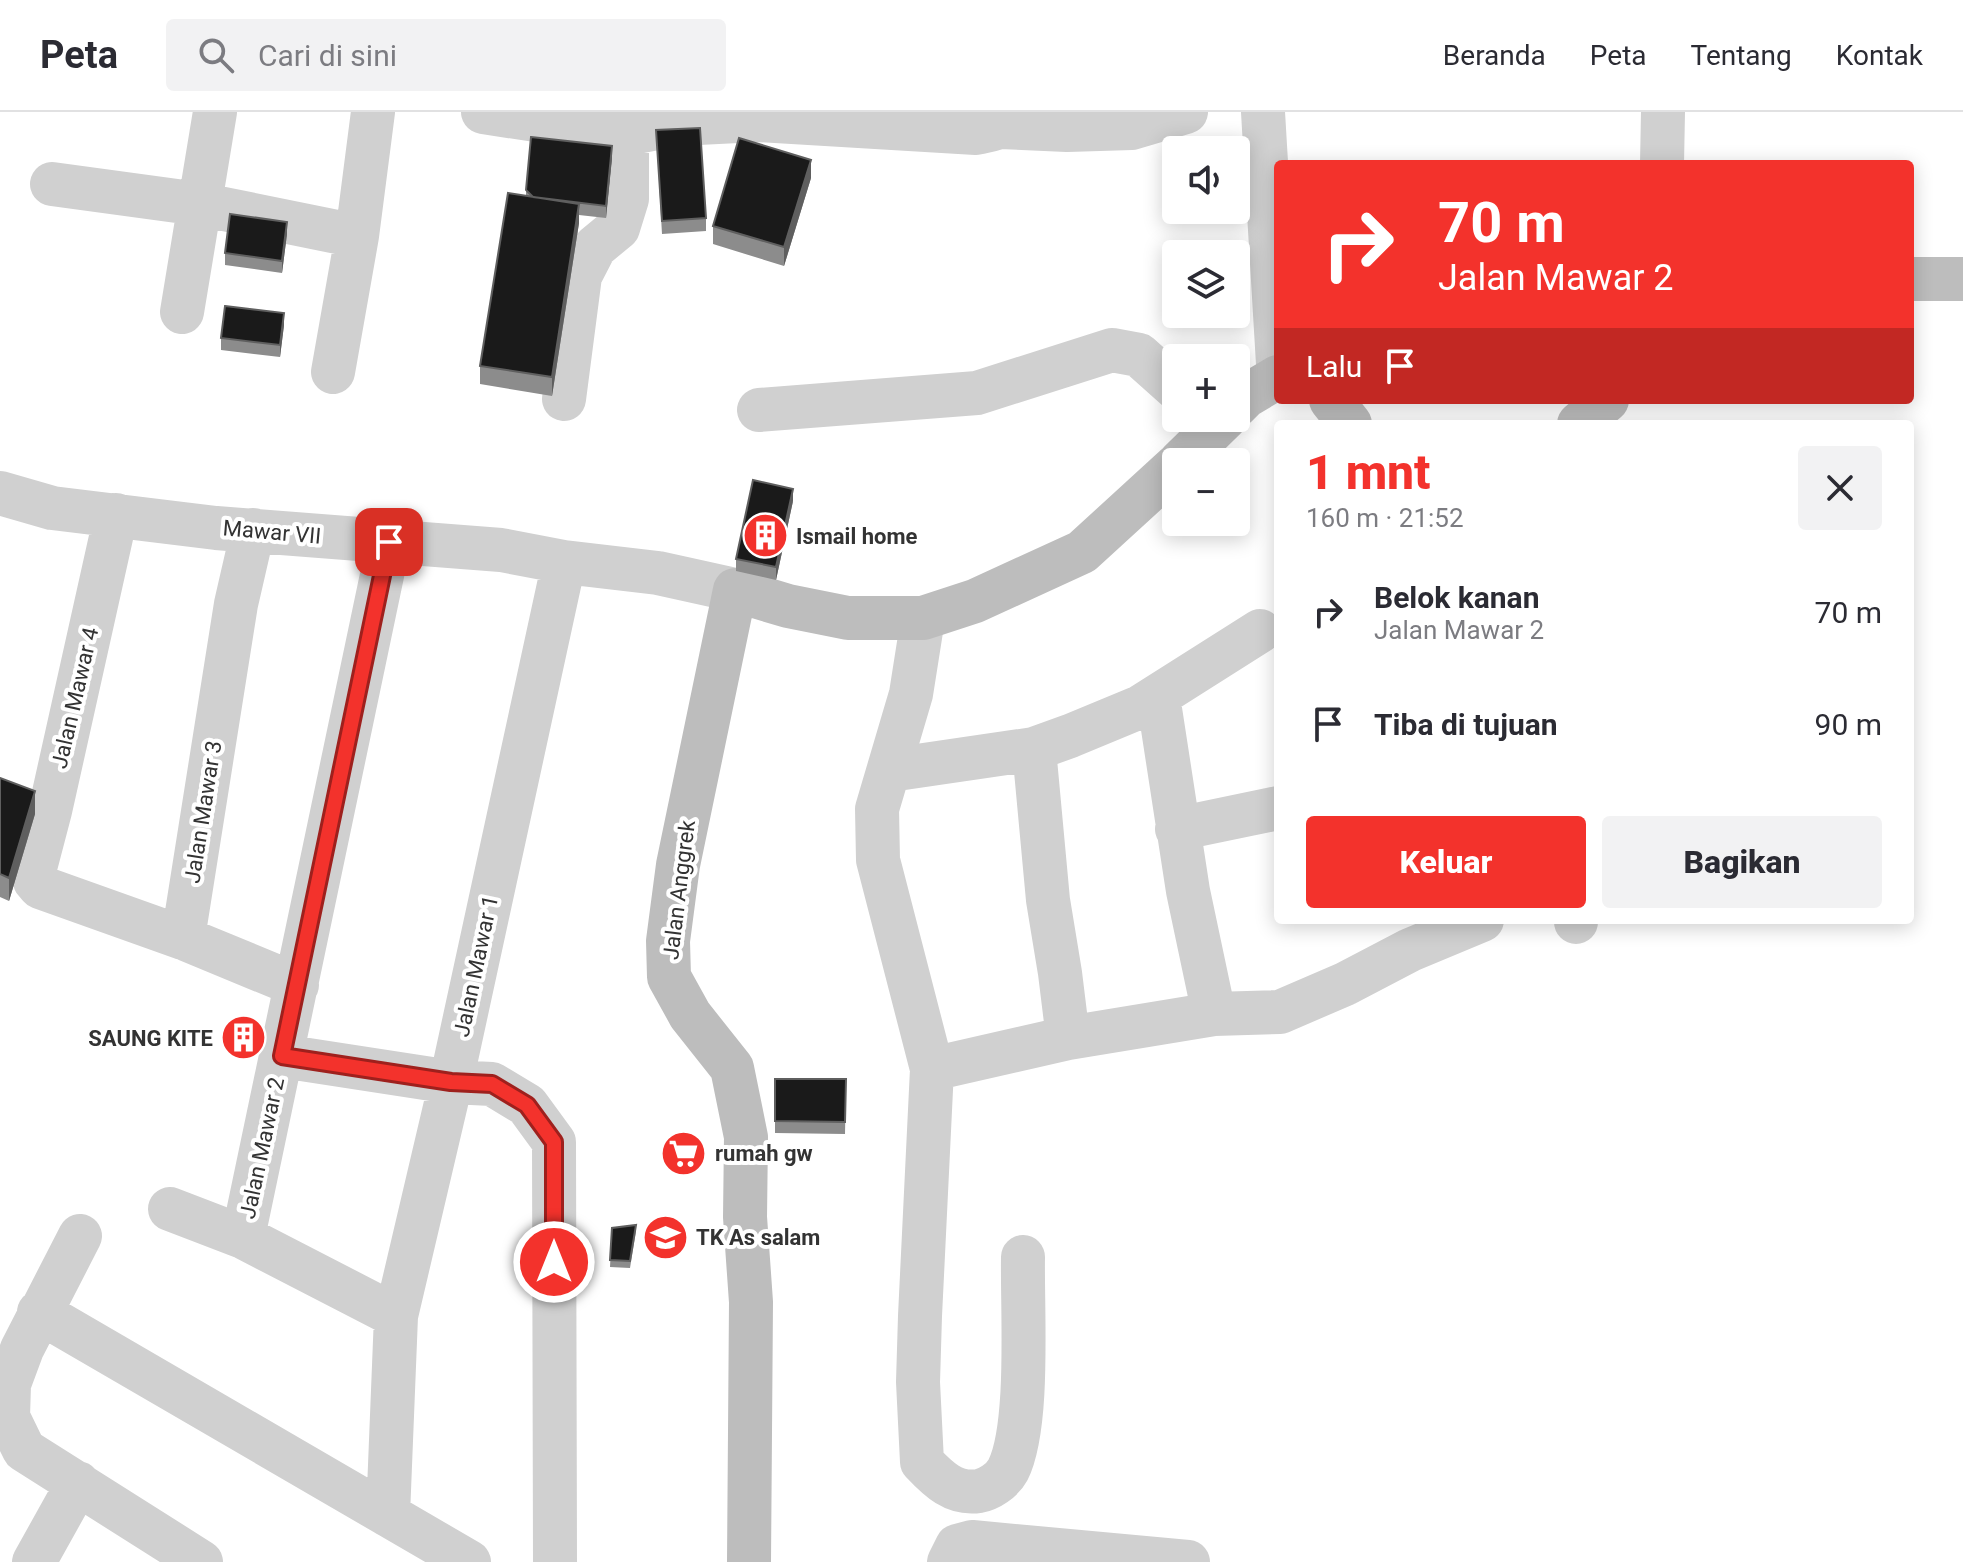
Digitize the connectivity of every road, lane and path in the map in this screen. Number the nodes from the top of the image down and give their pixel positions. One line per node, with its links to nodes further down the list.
1 (215, 112): 11 (street)
2 (373, 112): 12 (street)
3 (483, 112): 8 (street)
4 (1186, 112): 7 (street)
5 (1263, 112): 15 (street)
6 (1663, 112): 9 (street)
7 (1011, 119): 8 (street)
8 (627, 134): 21 (street)
9 (1662, 160)
10 (52, 184): 11 (street)
11 (199, 204): 12 (street); 16 (street)
12 (357, 236): 17 (street)
13 (1914, 279): 14 (street)
14 (1963, 279)
15 (1274, 297)
16 (182, 312)
17 (333, 372)
18 (1162, 376): 24 (street)
19 (1274, 379): 20 (street)
20 (1250, 394)
21 (564, 399)
22 (1334, 404): 25 (street)
23 (1602, 404): 26 (street)
24 (759, 410)
25 (1347, 420)
26 (1584, 420)
27 (1208, 432): 28 (street)
28 (1193, 448)
29 (1162, 479): 36 (street)
30 (0, 493): 31 (street, Mawar VII)
31 (116, 515): 32 (street, Mawar VII); 44 (street, Jalan Mawar 4)
32 (253, 530): 33 (street, Mawar VII); 44 (street, Jalan Mawar 3)
33 (389, 542): 34 (street, Mawar VII); 45 (street, Jalan Mawar 2)
34 (564, 562): 35 (street, Mawar VII); 50 (street, Jalan Mawar 1)
35 (735, 590): 36 (street); 60 (street, Jalan Anggrek)
36 (923, 618): 40 (street)
37 (1260, 631): 38 (street)
38 (1158, 696): 39 (street); 42 (street)
39 (1034, 749): 40 (street); 47 (street)
40 (890, 770): 49 (street)
41 (1274, 809): 42 (street)
42 (1177, 829): 46 (street)
43 (1472, 924): 46 (street)
44 (183, 938): 45 (street)
45 (297, 985): 48 (street, Jalan Mawar 2)
46 (1214, 1014): 47 (street)
47 (1068, 1038): 49 (street)
48 (282, 1056): 50 (street); 53 (street, Jalan Mawar 2)
49 (932, 1069): 54 (street)
50 (451, 1082): 56 (street, Jalan Mawar 1); 63 (street)
51 (170, 1209): 53 (street)
52 (80, 1236): 55 (street)
53 (243, 1237): 56 (street)
54 (1023, 1257)
55 (39, 1312): 57 (street); 58 (street)
56 (396, 1316): 58 (street, Jalan Mawar 1)
57 (78, 1483): 59 (street); 61 (street)
58 (388, 1515): 62 (street)
59 (193, 1560)
60 (749, 1560)
61 (34, 1562)
62 (469, 1562)
63 (555, 1562)
64 (949, 1562): 65 (street)
65 (1188, 1562)

